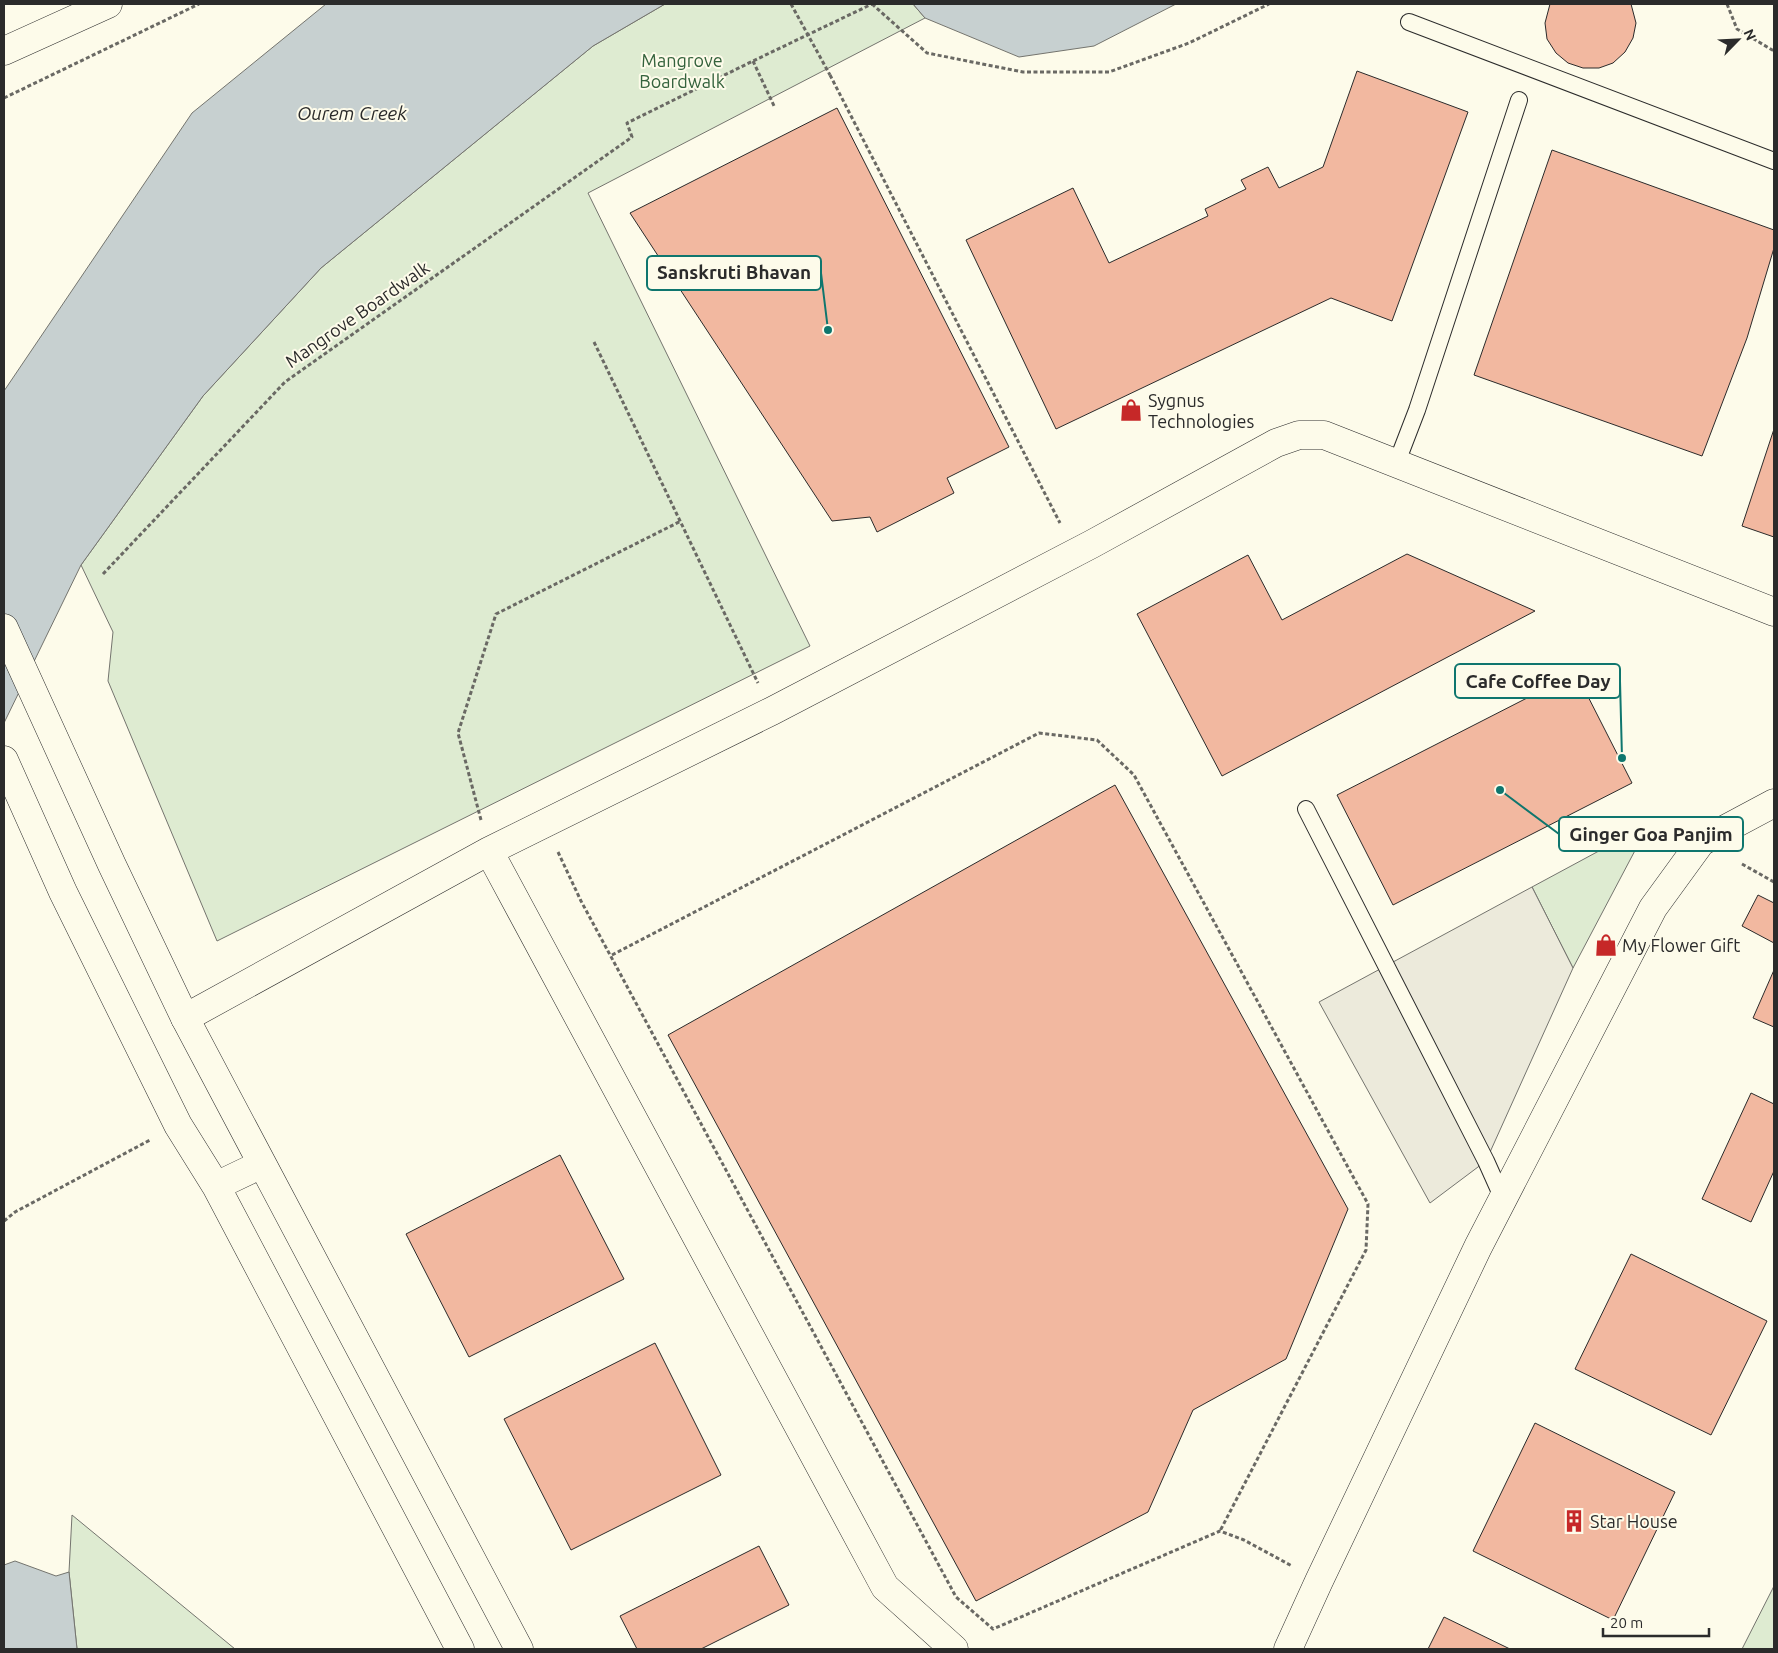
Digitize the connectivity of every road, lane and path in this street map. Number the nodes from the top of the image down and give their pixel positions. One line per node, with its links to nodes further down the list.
1 (108, 4): 8 (street)
2 (199, 4): 11 (path)
3 (791, 4): 18 (path, bridge)
4 (872, 4): 5 (path); 10 (path, Mangrove Boardwalk)
5 (1269, 4)
6 (1727, 4): 9 (path)
7 (1409, 22): 14 (lane)
8 (4, 51)
9 (1774, 51)
10 (753, 60): 13 (path); 19 (path, Mangrove Boardwalk)
11 (4, 98)
12 (1519, 100): 16 (lane)
13 (775, 108)
14 (1774, 161)
15 (594, 342): 17 (path)
16 (1397, 462): 18 (street); 20 (street)
17 (681, 521): 22 (path); 27 (path)
18 (1076, 553): 22 (street)
19 (103, 574)
20 (1774, 612)
21 (4, 628): 31 (street)
22 (772, 710): 26 (street)
23 (4, 760): 32 (street)
24 (1774, 803): 35 (street)
25 (1306, 808): 35 (lane)
26 (544, 824): 27 (street); 30 (path)
27 (489, 851): 31 (street); 41 (street)
28 (1742, 864): 29 (path)
29 (1774, 882)
30 (612, 955): 37 (path); 37 (path)
31 (185, 1018): 33 (street)
32 (178, 1125): 34 (street); 36 (path)
33 (262, 1164): 34 (street); 40 (street)
34 (216, 1186): 39 (street)
35 (1503, 1199): 38 (street)
36 (4, 1221)
37 (1220, 1531): 38 (path)
38 (1319, 1581): 42 (street)
39 (460, 1649)
40 (520, 1649)
41 (954, 1649)
42 (1288, 1649)

